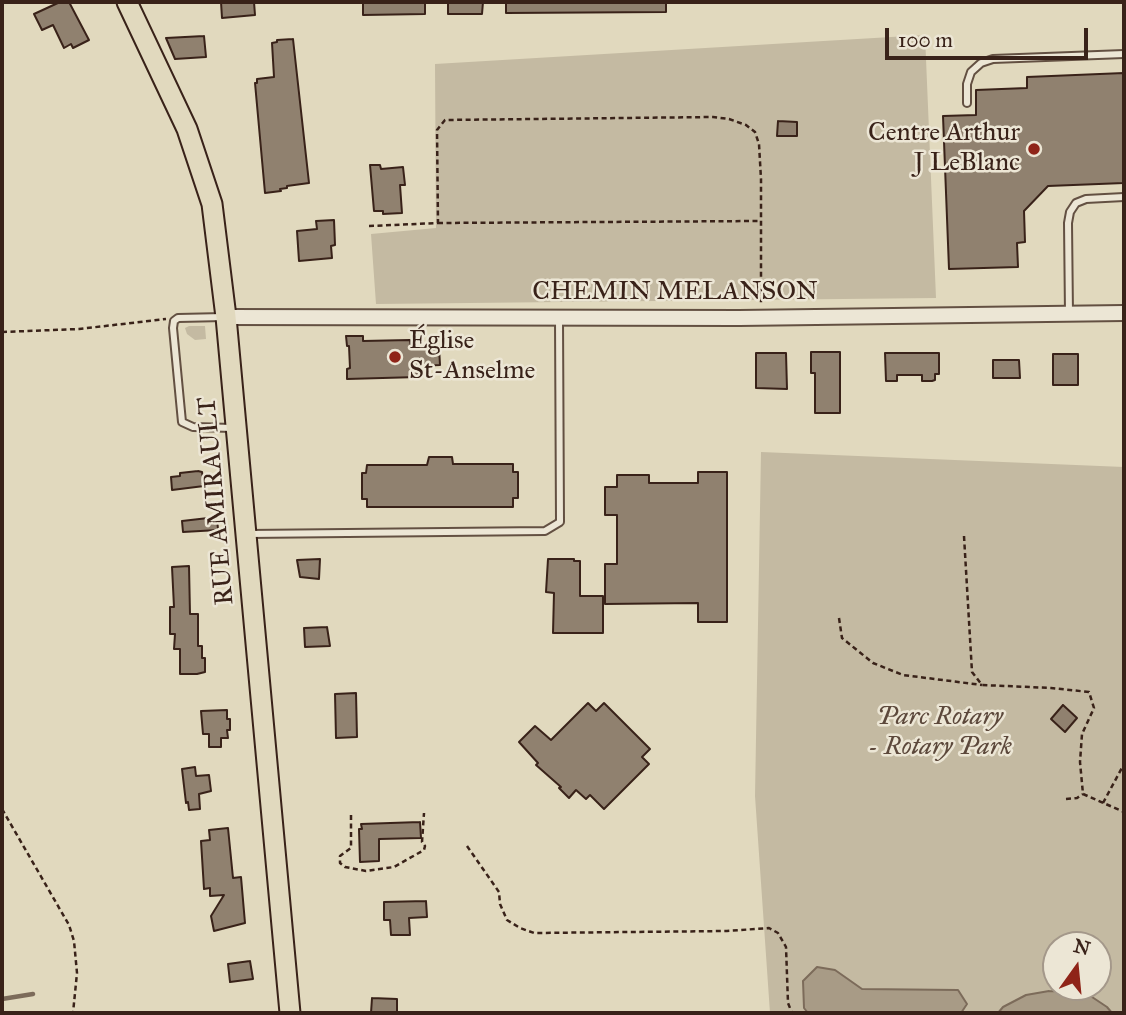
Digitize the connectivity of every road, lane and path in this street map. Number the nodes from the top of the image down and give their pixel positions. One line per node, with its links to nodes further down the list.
1 (127, 2): 10 (main road, RUE AMIRAULT)
2 (1124, 54): 3 (lane)
3 (967, 103)
4 (1124, 197): 9 (lane)
5 (761, 221): 6 (path); 6 (path); 13 (path)
6 (438, 223): 7 (path)
7 (369, 226)
8 (1124, 313): 9 (street, CHEMIN MELANSON)
9 (1069, 314): 13 (street, CHEMIN MELANSON)
10 (226, 317): 11 (lane); 12 (street, CHEMIN MELANSON); 15 (main road, RUE AMIRAULT)
11 (178, 318): 14 (path); 15 (lane)
12 (559, 318): 13 (street, CHEMIN MELANSON); 16 (lane)
13 (761, 318)
14 (2, 332)
15 (236, 428): 16 (main road, RUE AMIRAULT)
16 (246, 534): 30 (main road, RUE AMIRAULT)
17 (964, 536): 19 (path)
18 (839, 618): 19 (path)
19 (982, 684): 21 (path)
20 (1124, 764): 23 (path)
21 (1083, 794): 22 (path); 23 (path)
22 (1066, 799)
23 (1103, 803): 25 (path)
24 (2, 809): 29 (path)
25 (1124, 812)
26 (424, 813): 27 (path)
27 (351, 815)
28 (467, 846): 31 (path)
29 (72, 1013)
30 (290, 1013)
31 (792, 1013)

